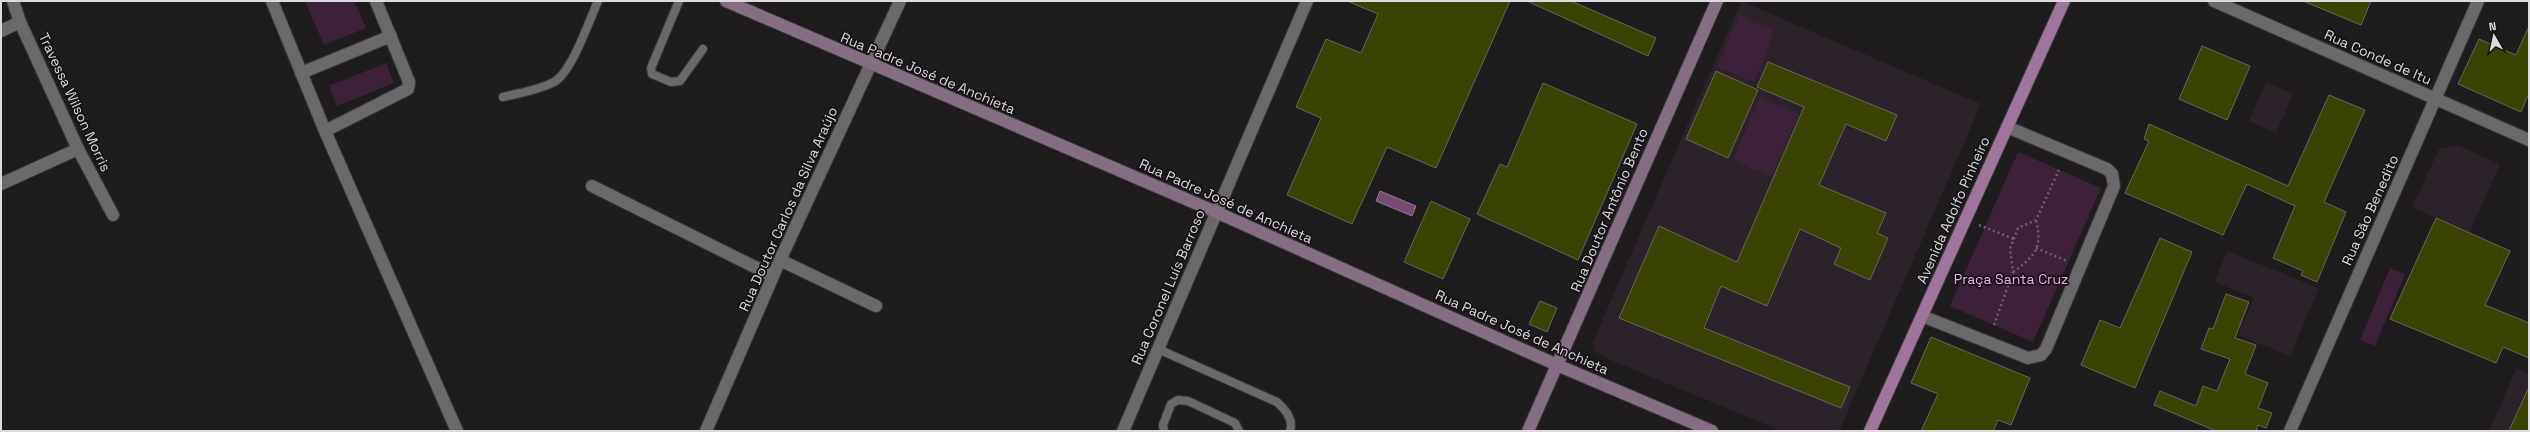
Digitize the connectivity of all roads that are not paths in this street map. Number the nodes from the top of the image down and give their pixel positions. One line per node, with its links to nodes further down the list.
1 (13, 1): 13 (street, Travessa Wilson Morris)
2 (272, 1): 18 (street)
3 (376, 1): 15 (street)
4 (598, 1): 19 (lane)
5 (679, 1): 16 (lane)
6 (726, 1): 17 (street, Rua Padre José de Anchieta)
7 (900, 1): 17 (street, Rua Doutor Carlos da Silva Araújo)
8 (1307, 1): 27 (street, Rua Coronel Luís Barroso)
9 (1717, 1): 34 (street, Rua Doutor Antônio Bento)
10 (2064, 1): 21 (main road, Avenida Adolfo Pinheiro)
11 (2214, 1): 20 (street, Rua Conde de Itu)
12 (2478, 1): 20 (street, Rua São Benedito)
13 (20, 22): 14 (street); 24 (street, Travessa Wilson Morris)
14 (1, 31)
15 (391, 36): 18 (street); 22 (street)
16 (703, 49)
17 (871, 64): 27 (street, Rua Padre José de Anchieta); 29 (street, Rua Doutor Carlos da Silva Araújo)
18 (301, 73): 22 (street)
19 (503, 97)
20 (2435, 98): 23 (street, Rua Conde de Itu); 44 (street, Rua São Benedito)
21 (2007, 127): 32 (main road, Avenida Adolfo Pinheiro); 32 (street)
22 (325, 131): 35 (street)
23 (2529, 140)
24 (78, 149): 25 (street); 28 (street, Travessa Wilson Morris)
25 (1, 184)
26 (592, 186): 30 (street)
27 (1216, 212): 33 (street, Rua Coronel Luís Barroso); 34 (street, Rua Padre José de Anchieta)
28 (113, 215)
29 (780, 260): 30 (street, Rua Doutor Carlos da Silva Araújo); 31 (street)
30 (773, 276): 36 (street, Rua Doutor Carlos da Silva Araújo)
31 (876, 306)
32 (1922, 316): 43 (main road, Avenida Adolfo Pinheiro)
33 (1158, 349): 37 (street, Rua Coronel Luís Barroso); 40 (lane)
34 (1557, 365): 41 (street, Rua Doutor Antônio Bento); 42 (street, Rua Padre José de Anchieta)
35 (457, 431)
36 (706, 431)
37 (1123, 431)
38 (1164, 431): 39 (lane)
39 (1239, 431)
40 (1290, 431)
41 (1528, 431)
42 (1712, 431)
43 (1870, 431)
44 (2290, 431)

